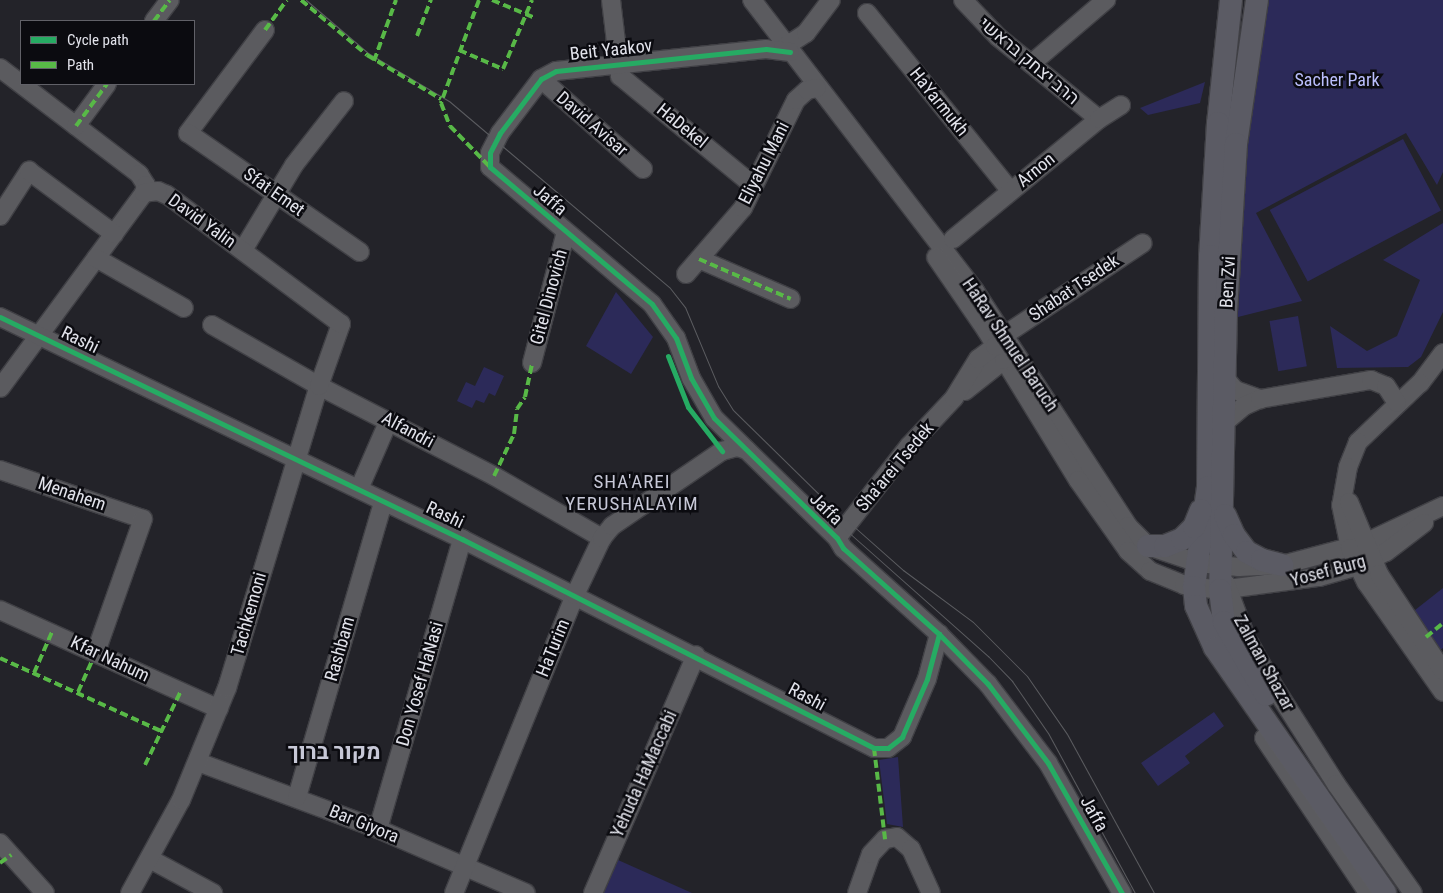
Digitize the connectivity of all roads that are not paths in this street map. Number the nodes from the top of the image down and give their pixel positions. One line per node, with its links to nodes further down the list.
1 (170, 0): 10 (street)
2 (611, 0): 13 (street)
3 (752, 0): 12 (street, HaRav Shmuel Baruch)
4 (831, 0): 12 (street)
5 (963, 0): 14 (street, הרב יצחק בראשי)
6 (1106, 0): 14 (street)
7 (1231, 0): 60 (main road, Ben Zvi)
8 (1257, 0): 50 (main road, Ben Zvi)
9 (867, 13): 28 (street, HaYarmukh)
10 (155, 20)
11 (265, 30): 30 (street, Sfat Emet)
12 (784, 49): 13 (street, Beit Yaakov); 20 (street, HaRav Shmuel Baruch)
13 (616, 63): 16 (street, Beit Yaakov); 27 (street, HaDekel)
14 (1031, 64): 23 (street, הרב יצחק בראשי)
15 (0, 68): 17 (street, David Yalin)
16 (541, 80): 25 (street, Beit Yaakov); 26 (street, David Avisar)
17 (20, 83)
18 (22, 85): 24 (street, David Yalin)
19 (107, 85): 24 (street)
20 (812, 92): 27 (street, Eliyahu Mani); 47 (street, HaRav Shmuel Baruch)
21 (344, 101): 30 (street)
22 (1121, 105): 23 (street, Arnon)
23 (1099, 119): 28 (street, Arnon)
24 (76, 126): 29 (street, David Yalin)
25 (490, 167): 32 (street, Jaffa)
26 (643, 168)
27 (754, 186): 39 (street, Eliyahu Mani)
28 (1010, 190): 34 (street, Arnon)
29 (144, 193): 33 (street); 36 (street, David Yalin)
30 (276, 194): 36 (street); 37 (street, Sfat Emet)
31 (0, 216): 33 (street)
32 (566, 232): 49 (street, Gitel Dinovich); 57 (street, Jaffa)
33 (114, 234): 38 (street)
34 (953, 239)
35 (1143, 242): 47 (street, Shabat Tsedek)
36 (243, 250): 45 (street, David Yalin)
37 (360, 252)
38 (96, 258): 42 (street); 46 (street)
39 (699, 259): 40 (street, Eliyahu Mani); 41 (street)
40 (686, 274)
41 (792, 299)
42 (184, 308)
43 (0, 317): 46 (street, Rashi)
44 (212, 324): 51 (street, Alfandri)
45 (341, 324): 51 (street, Tachkemoni)
46 (38, 335): 52 (street); 58 (street, Rashi)
47 (1004, 346): 66 (street, Sha'arei Tsedek); 68 (street, HaRav Shmuel Baruch); 74 (street, HaRav Shmuel Baruch)
48 (1443, 353): 54 (street)
49 (532, 362)
50 (1225, 378): 53 (street); 56 (main road, Ben Zvi)
51 (319, 386): 55 (street, Alfandri); 58 (street, Tachkemoni)
52 (0, 388)
53 (1260, 399): 54 (street); 56 (street)
54 (1397, 403): 69 (street)
55 (389, 420): 61 (street); 65 (street, Alfandri)
56 (1225, 422): 64 (main road, Ben Zvi)
57 (747, 450): 65 (street, HaTurim); 66 (street, Jaffa)
58 (296, 461): 61 (street, Rashi); 84 (street, Tachkemoni)
59 (0, 470): 80 (street, Menahem)
60 (1208, 487): 68 (main road); 70 (main road, Ben Zvi)
61 (358, 489): 62 (street, Rashi)
62 (383, 502): 67 (street, Rashi); 86 (street, Rashbam)
63 (1443, 506): 69 (street, Yosef Burg); 71 (street, Yosef Burg)
64 (1223, 508): 72 (main road); 73 (main road, Ben Zvi)
65 (602, 538): 76 (street, HaTurim)
66 (837, 538): 78 (street, Jaffa)
67 (462, 539): 76 (street, Rashi); 87 (street, Don Yosef HaNasi)
68 (1148, 546): 70 (street, HaRav Shmuel Baruch)
69 (1358, 546): 71 (street); 72 (street, Yosef Burg)
70 (1198, 563): 73 (street, HaRav Shmuel Baruch); 74 (main road, Zalman Shazar)
71 (1365, 563): 75 (street, Yosef Burg); 82 (street); 83 (street)
72 (1282, 565): 73 (street, Yosef Burg)
73 (1222, 566): 75 (main road, Zalman Shazar)
74 (1194, 587): 75 (street, Yosef Burg); 79 (main road, Zalman Shazar)
75 (1224, 589): 102 (main road, Zalman Shazar); 103 (street, Zalman Shazar)
76 (575, 595): 81 (street, Rashi); 90 (street, HaTurim)
77 (0, 610): 80 (street, Kfar Nahum)
78 (939, 634): 81 (street, Rashi); 99 (street, Jaffa)
79 (1215, 648): 100 (street, Zalman Shazar); 101 (main road, Zalman Shazar)
80 (96, 652): 84 (street, Kfar Nahum)
81 (696, 655): 96 (street, Yehuda HaMaccabi)
82 (1443, 671)
83 (1443, 692)
84 (219, 709): 85 (street, Tachkemoni)
85 (198, 762): 86 (street, Bar Giyora); 89 (street, Tachkemoni)
86 (297, 797): 87 (street, Bar Giyora)
87 (378, 829): 90 (street, Bar Giyora)
88 (0, 843): 91 (street)
89 (150, 858): 92 (street, Tachkemoni); 93 (street)
90 (464, 866): 94 (street, HaTurim); 95 (street, Bar Giyora)
91 (45, 893)
92 (130, 893)
93 (213, 893)
94 (454, 893)
95 (526, 893)
96 (593, 893)
97 (857, 893): 98 (street)
98 (931, 893)
99 (1122, 893)
100 (1368, 893)
101 (1385, 893)
102 (1398, 893)
103 (1413, 893)

